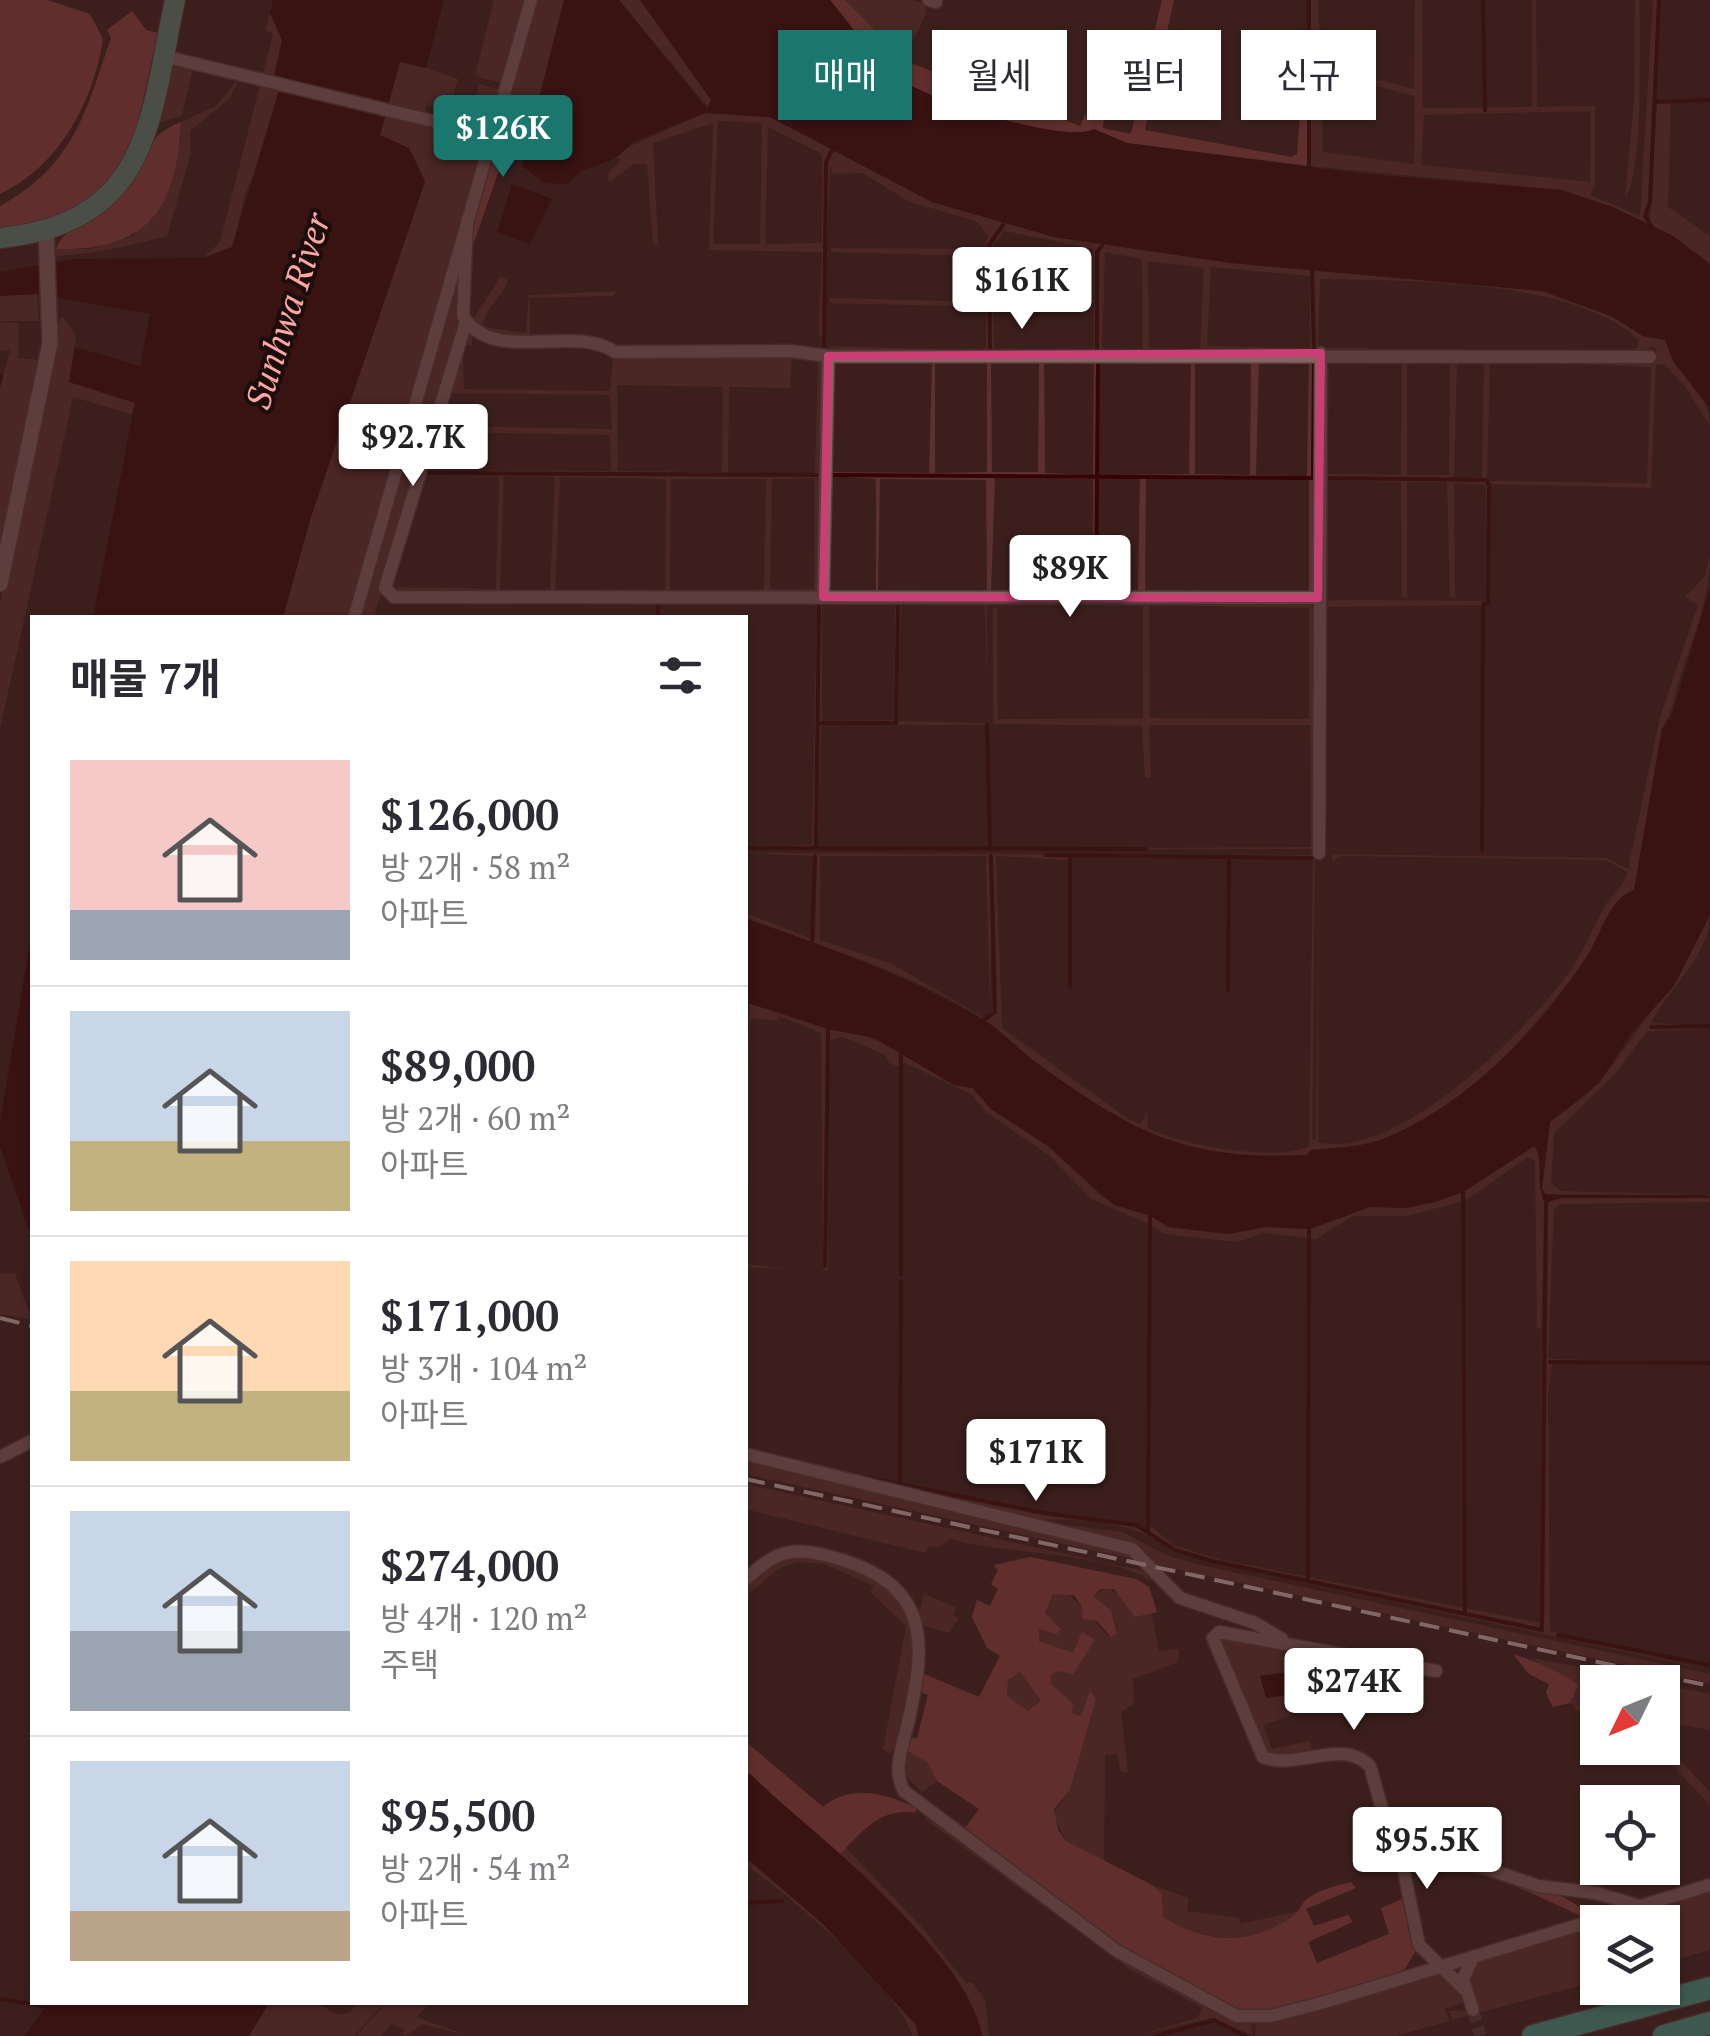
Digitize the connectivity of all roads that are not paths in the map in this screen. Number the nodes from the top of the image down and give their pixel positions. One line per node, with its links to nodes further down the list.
1 (531, 0): 4 (street)
2 (174, 1): 3 (main road)
3 (163, 56): 4 (street); 7 (main road)
4 (496, 136): 5 (street)
5 (467, 224): 8 (street); 15 (street)
6 (0, 238): 7 (main road)
7 (46, 240): 12 (street)
8 (466, 322): 10 (street); 13 (street)
9 (1321, 353): 10 (street); 11 (street); 14 (street)
10 (828, 356): 13 (street)
11 (1650, 357)
12 (0, 584)
13 (822, 597): 14 (street)
14 (1318, 598): 16 (street)
15 (355, 615)
16 (1319, 852)
17 (30, 1442): 19 (street)
18 (748, 1455): 21 (street)
19 (0, 1458)
20 (748, 1577): 31 (street)
21 (1284, 1640): 22 (street); 23 (street)
22 (1436, 1671)
23 (1397, 1838): 25 (street); 28 (street)
24 (1710, 1885): 26 (street)
25 (1637, 1905)
26 (1643, 1905)
27 (1580, 1924): 29 (street)
28 (1419, 1945): 30 (street); 31 (street)
29 (1473, 1957): 30 (street); 33 (street)
30 (1440, 1967): 31 (street); 33 (street)
31 (1408, 1975)
32 (1710, 1988): 36 (highway)
33 (1464, 1989): 34 (street)
34 (1472, 2010)
35 (1710, 2023): 37 (highway)
36 (1533, 2036)
37 (1664, 2036)

